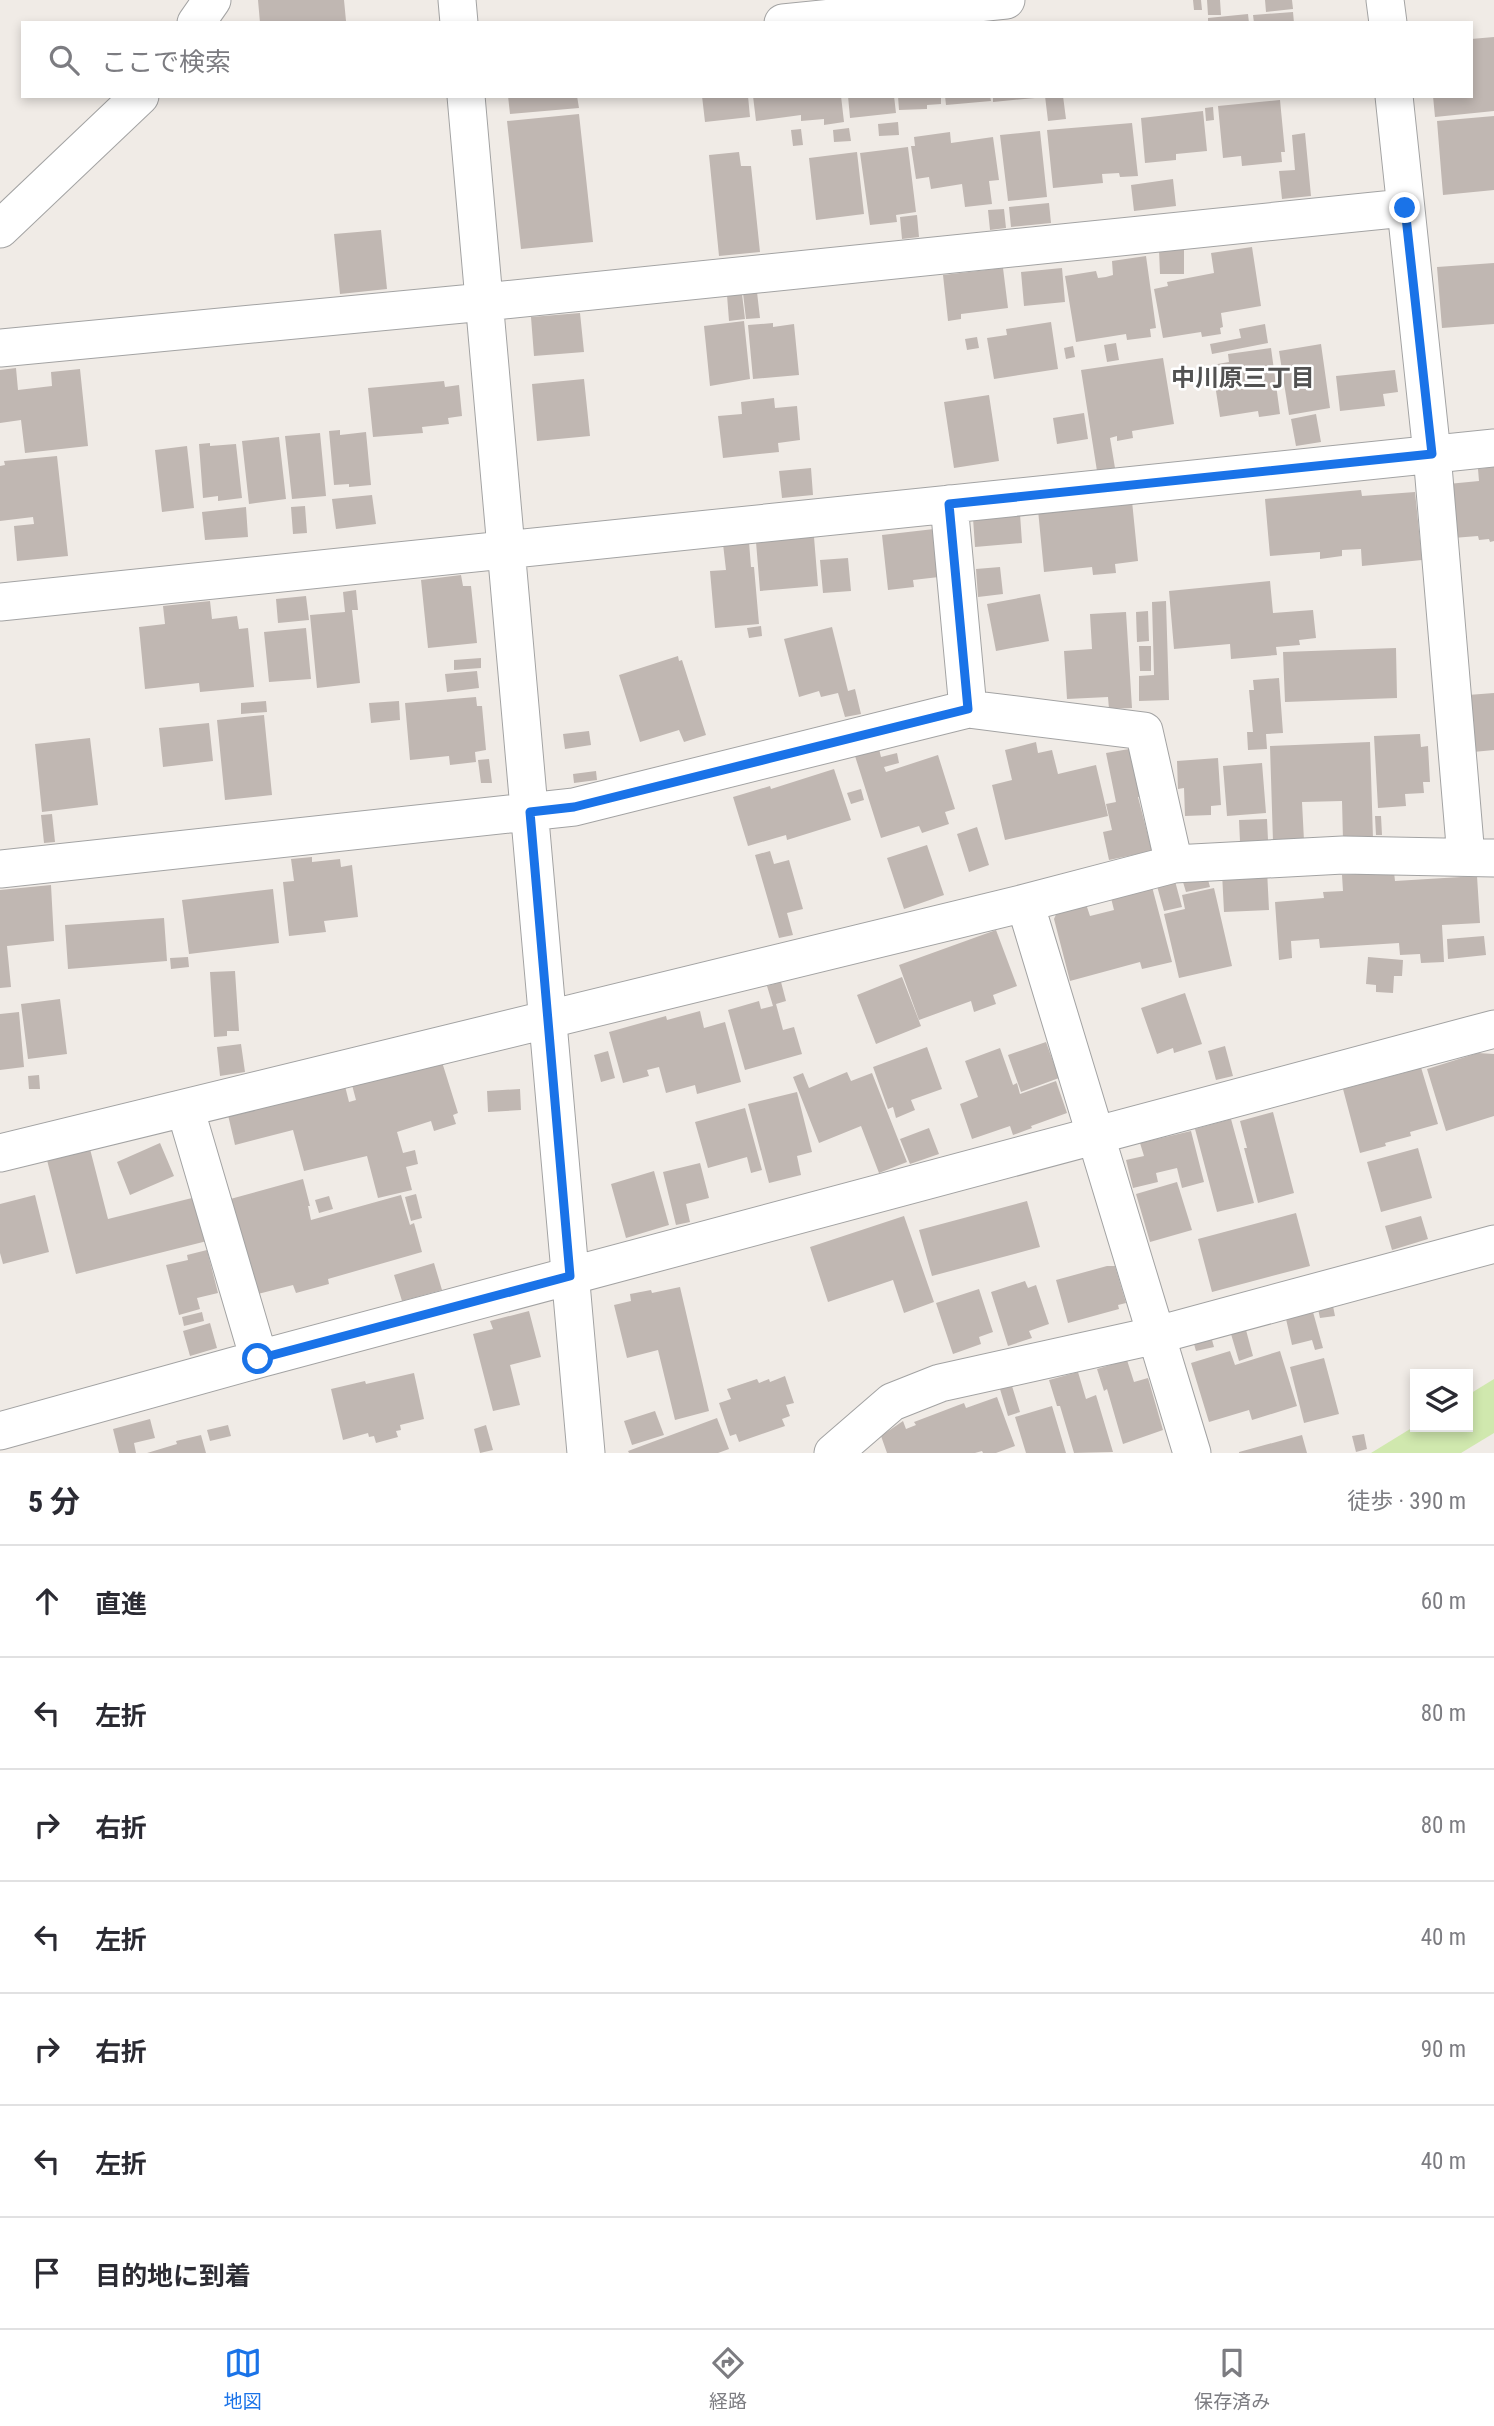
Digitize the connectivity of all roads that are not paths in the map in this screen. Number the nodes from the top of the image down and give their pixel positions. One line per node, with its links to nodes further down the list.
1 (212, 0): 6 (street)
2 (457, 0): 7 (street)
3 (1006, 0): 5 (street)
4 (1385, 0): 9 (street)
5 (933, 4): 8 (street)
6 (197, 21)
7 (459, 21)
8 (799, 21)
9 (1388, 21)
10 (138, 98): 14 (street)
11 (466, 98): 15 (street)
12 (1394, 98): 13 (street)
13 (1405, 208): 15 (street); 18 (street)
14 (0, 229)
15 (484, 302): 16 (street); 20 (street)
16 (0, 348)
17 (1494, 448): 18 (street)
18 (1432, 454): 19 (street); 24 (street)
19 (949, 504): 20 (street); 22 (street)
20 (506, 549): 21 (street); 23 (street)
21 (0, 602)
22 (968, 709): 23 (street); 25 (street)
23 (530, 812): 26 (street); 28 (street)
24 (1480, 858): 25 (street)
25 (1174, 864): 27 (street)
26 (0, 869)
27 (1025, 903): 28 (street); 31 (street)
28 (548, 1021): 30 (street); 34 (street)
29 (1494, 1029): 31 (street)
30 (185, 1108): 32 (street); 36 (street)
31 (1096, 1135): 34 (street); 35 (street)
32 (0, 1153)
33 (1494, 1244): 35 (street)
34 (570, 1276): 36 (street); 38 (street)
35 (1157, 1335): 39 (street); 40 (street)
36 (258, 1359): 37 (street)
37 (0, 1431)
38 (586, 1453)
39 (833, 1453)
40 (1192, 1453)

